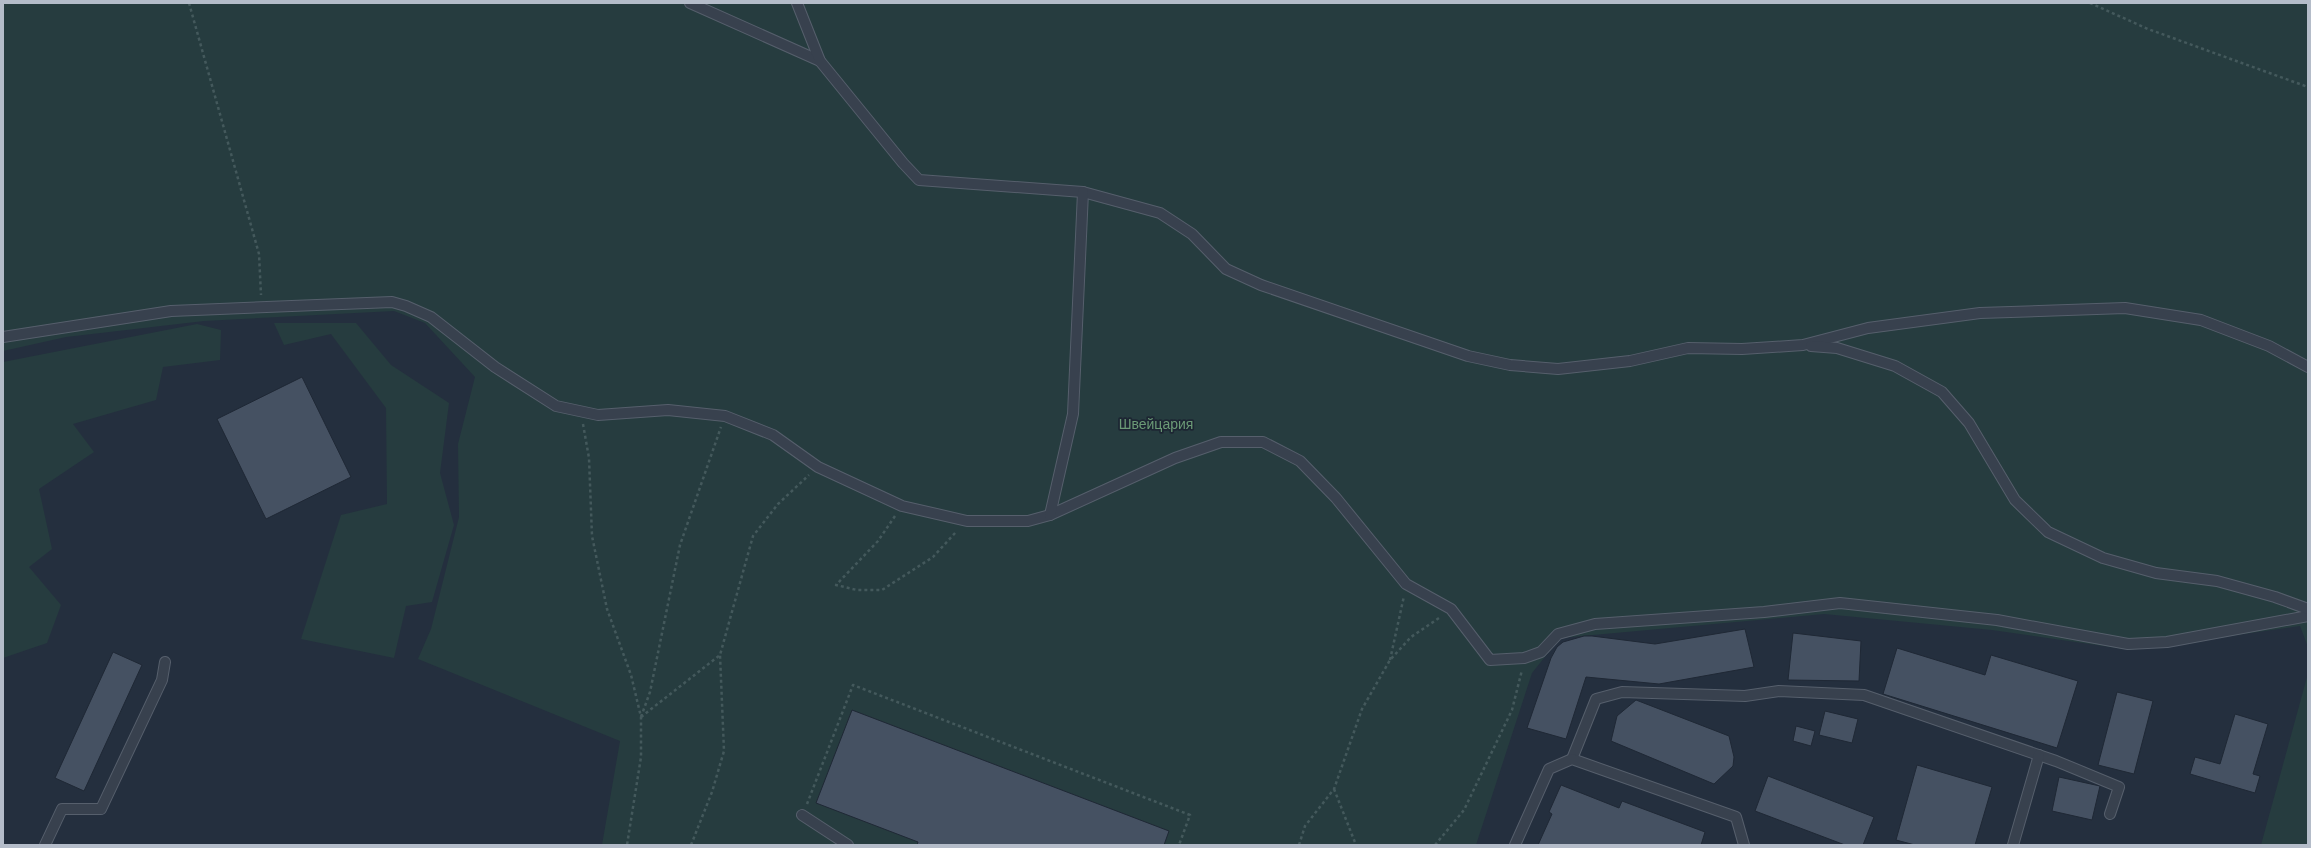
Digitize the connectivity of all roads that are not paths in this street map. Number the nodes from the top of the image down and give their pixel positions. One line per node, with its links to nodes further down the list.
1 (690, 3): 3 (lane)
2 (797, 3): 3 (lane)
3 (820, 61): 4 (lane)
4 (1083, 192): 6 (lane); 8 (lane)
5 (3, 337): 8 (lane)
6 (1803, 345): 7 (lane); 9 (lane)
7 (2308, 367)
8 (1050, 515): 10 (lane)
9 (2308, 610)
10 (2308, 616)
11 (165, 662): 16 (lane)
12 (2039, 755): 13 (lane); 14 (lane); 20 (lane)
13 (1572, 759): 18 (lane); 19 (lane)
14 (2110, 814)
15 (802, 815): 17 (lane)
16 (45, 845)
17 (848, 845)
18 (1515, 845)
19 (1744, 845)
20 (2013, 845)

